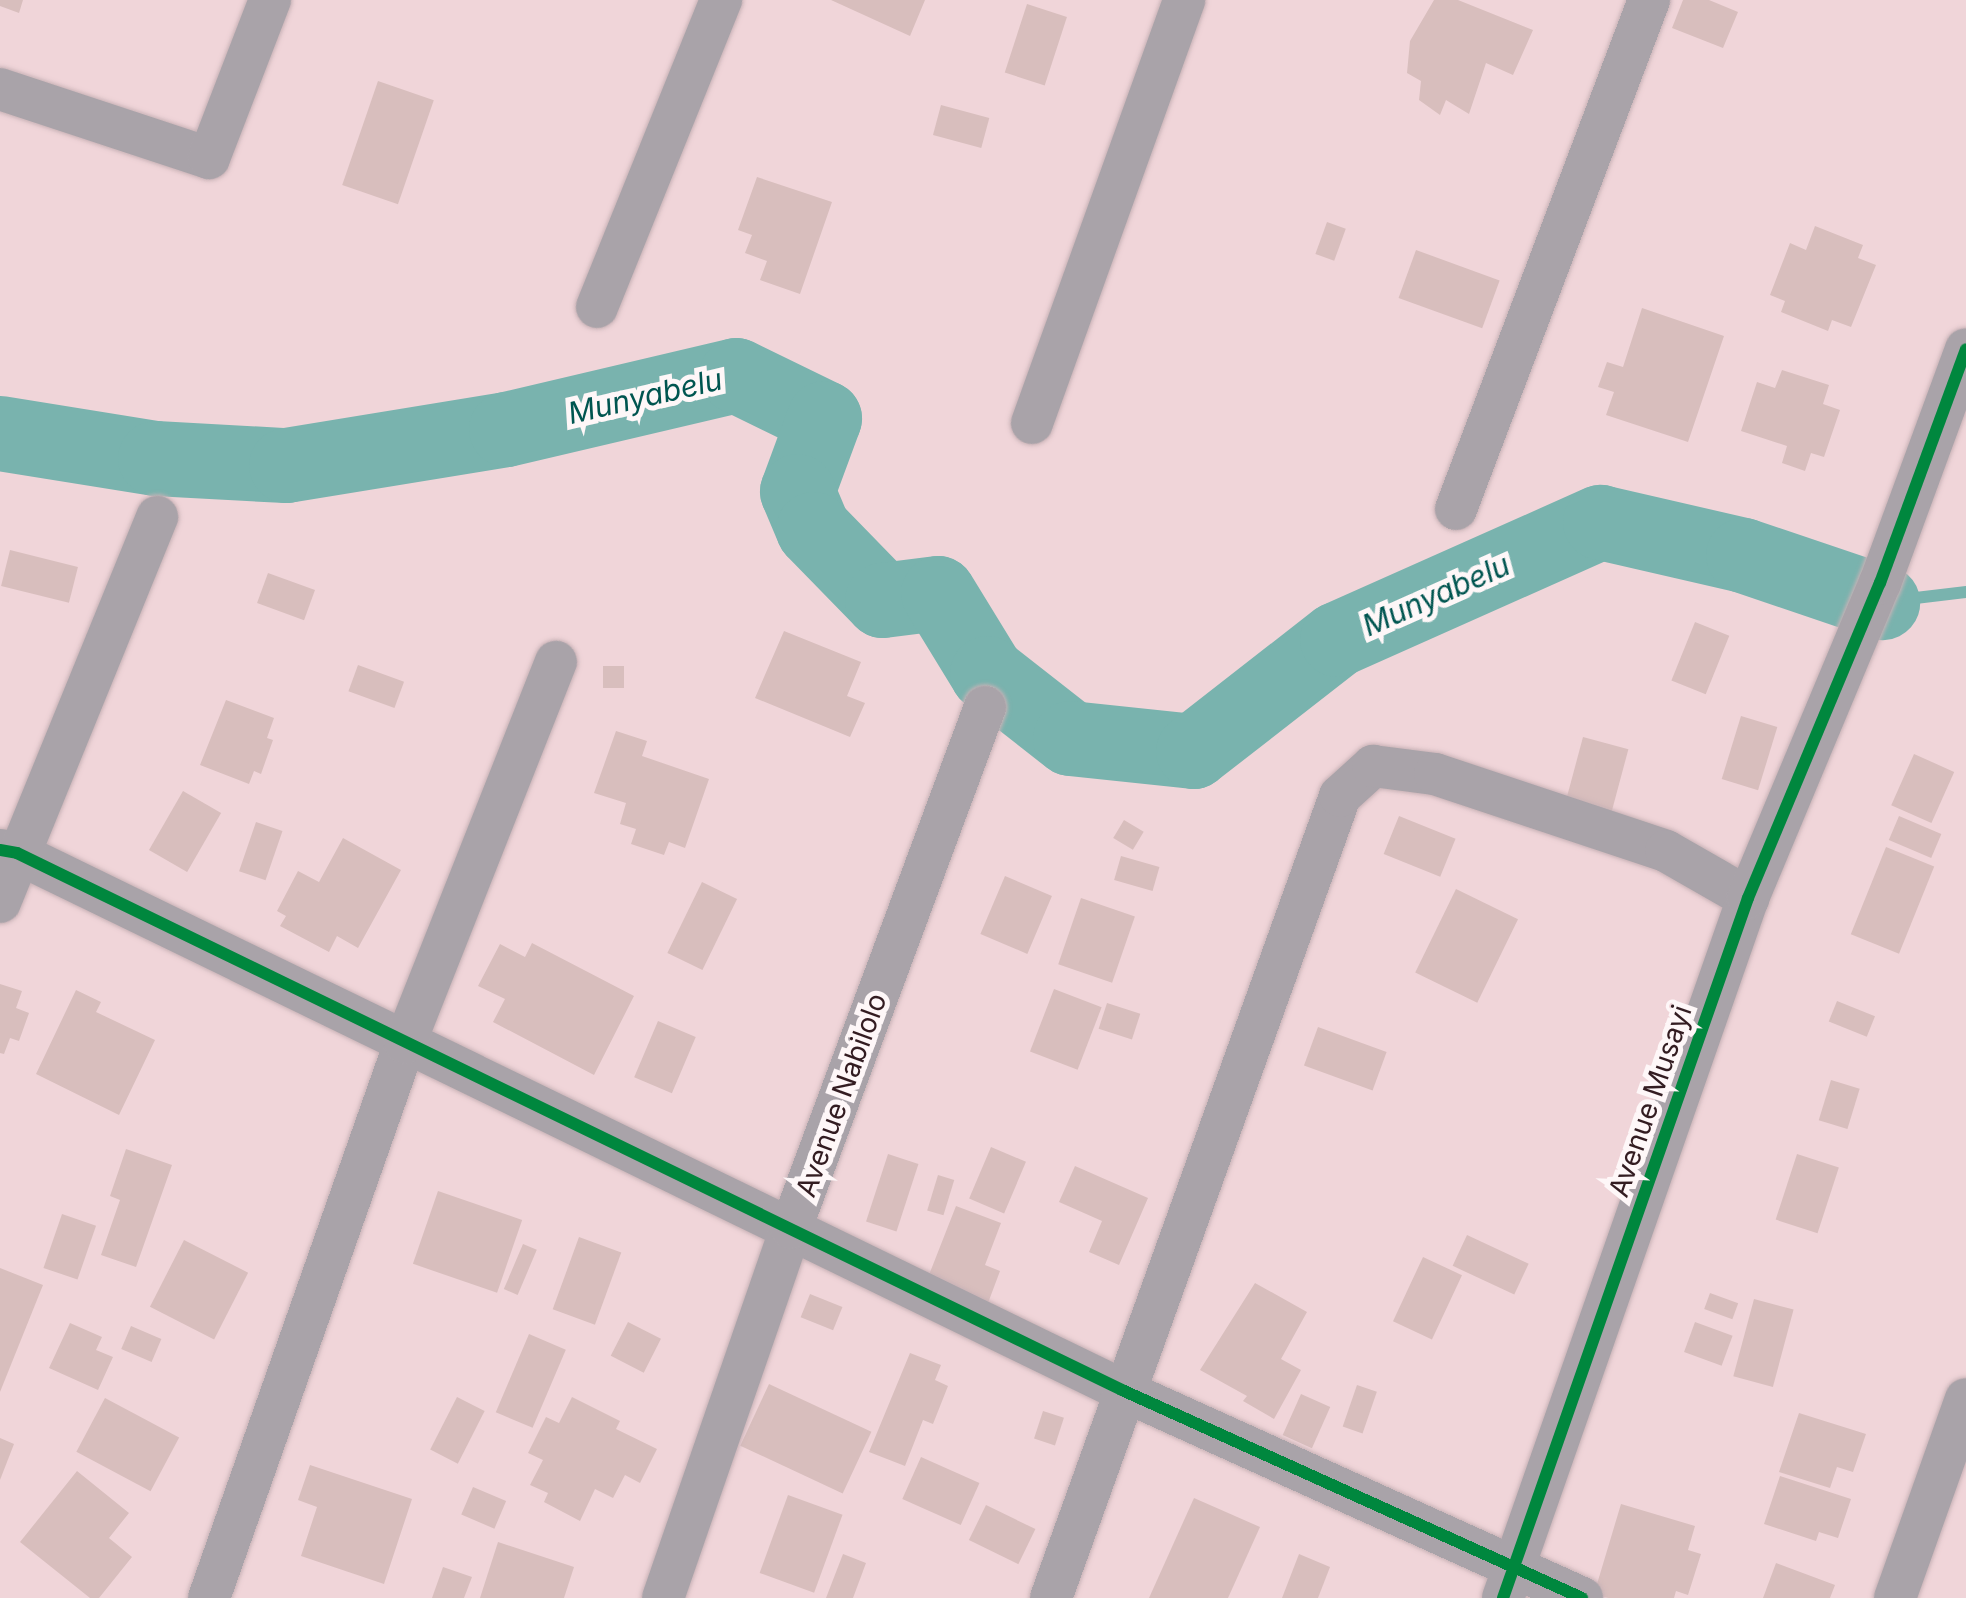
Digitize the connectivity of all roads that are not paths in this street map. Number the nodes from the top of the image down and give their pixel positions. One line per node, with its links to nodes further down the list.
1 (270, 0): 5 (street)
2 (721, 0): 6 (street)
3 (1184, 0): 8 (street)
4 (1648, 0): 9 (street)
5 (0, 89)
6 (597, 307)
7 (1966, 349): 14 (street, Avenue Musayi)
8 (1032, 423)
9 (1456, 509)
10 (157, 517): 13 (street)
11 (556, 662): 16 (street)
12 (985, 706): 17 (street, Avenue Nabilolo)
13 (8, 851): 15 (street); 16 (street)
14 (1748, 898): 18 (street); 20 (street, Avenue Musayi)
15 (0, 902)
16 (405, 1042): 17 (street); 21 (street)
17 (791, 1228): 18 (street); 22 (street, Avenue Nabilolo)
18 (1122, 1390): 20 (street); 23 (street)
19 (1966, 1400): 25 (street)
20 (1508, 1582): 24 (street)
21 (209, 1598)
22 (662, 1598)
23 (1051, 1598)
24 (1582, 1598)
25 (1895, 1598)

